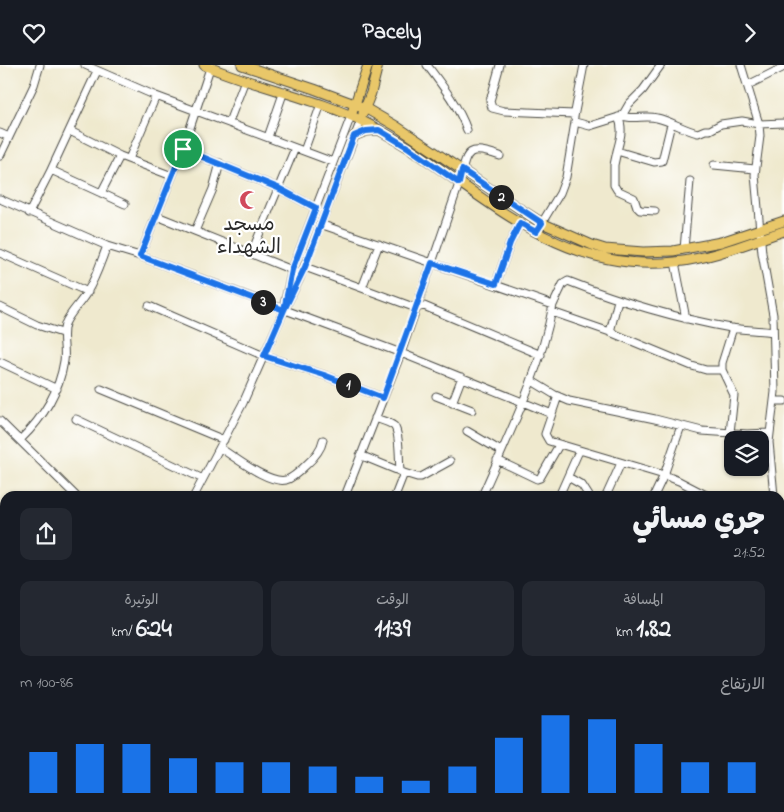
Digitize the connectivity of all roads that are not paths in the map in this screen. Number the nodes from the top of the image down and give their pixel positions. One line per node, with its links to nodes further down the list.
1 (40, 65): 36 (street)
2 (85, 65): 13 (street)
3 (242, 65): 19 (main road)
4 (368, 65): 19 (main road)
5 (378, 65): 20 (main road)
6 (427, 65): 32 (street)
7 (500, 65): 22 (street)
8 (584, 65): 22 (street)
9 (661, 65): 24 (street)
10 (741, 65): 15 (street)
11 (208, 66): 14 (main road); 21 (street)
12 (784, 67): 15 (street)
13 (98, 71): 17 (street); 33 (street)
14 (245, 80): 16 (main road); 26 (street)
15 (748, 85): 30 (street)
16 (284, 91): 18 (main road); 37 (street)
17 (156, 96): 21 (street); 45 (street)
18 (321, 104): 23 (main road); 40 (street)
19 (355, 104): 20 (main road); 23 (main road)
20 (365, 108): 25 (main road); 51 (main road)
21 (195, 110): 26 (street); 39 (street)
22 (574, 114): 27 (street)
23 (351, 116): 25 (main road); 46 (street)
24 (620, 117): 27 (street); 29 (street); 41 (street)
25 (361, 120): 31 (main road); 35 (street)
26 (229, 122): 37 (street)
27 (575, 122): 65 (street)
28 (784, 123): 30 (street)
29 (671, 124): 30 (street); 41 (street)
30 (759, 124): 49 (street)
31 (379, 130): 35 (main road); 54 (main road)
32 (467, 130)
33 (70, 131): 43 (street); 50 (street)
34 (0, 133): 36 (street)
35 (354, 136): 66 (street)
36 (9, 137): 42 (street)
37 (268, 137): 38 (street)
38 (295, 148): 40 (street); 55 (street)
39 (183, 149): 47 (street); 52 (street)
40 (304, 151): 46 (street)
41 (617, 151): 60 (street)
42 (0, 156)
43 (120, 156): 45 (street); 56 (street)
44 (500, 156): 51 (street)
45 (129, 159): 52 (street)
46 (333, 162): 59 (street)
47 (220, 163): 55 (street); 67 (street)
48 (714, 165): 49 (street)
49 (755, 169): 70 (street)
50 (51, 170): 56 (street); 61 (street)
51 (462, 170): 54 (street); 65 (main road)
52 (172, 176): 62 (street)
53 (690, 181): 73 (street)
54 (459, 183): 64 (main road); 78 (street)
55 (278, 188): 59 (street); 75 (street)
56 (102, 193): 58 (street)
57 (0, 199): 61 (street)
58 (125, 204)
59 (316, 208): 80 (street)
60 (655, 211)
61 (28, 213): 72 (street)
62 (157, 216): 67 (street); 76 (street)
63 (784, 221): 70 (main road)
64 (520, 223): 69 (main road); 81 (street)
65 (542, 223): 69 (street); 73 (main road)
66 (320, 224): 71 (street); 79 (street)
67 (195, 231): 75 (street)
68 (784, 231): 70 (main road)
69 (536, 232): 77 (main road)
70 (761, 233): 73 (main road); 77 (main road); 93 (street)
71 (379, 244): 78 (street); 82 (street)
72 (108, 246): 76 (street); 83 (street)
73 (684, 249)
74 (0, 253): 83 (street)
75 (251, 254): 80 (street)
76 (140, 256): 89 (street)
77 (675, 262): 90 (street)
78 (432, 263): 81 (street); 87 (street)
79 (305, 267): 82 (street); 89 (street)
80 (292, 270): 89 (street)
81 (496, 284): 88 (street)
82 (362, 288): 87 (street)
83 (88, 292): 94 (street)
84 (618, 300): 88 (street); 90 (street); 92 (street)
85 (149, 305): 97 (street)
86 (0, 307): 94 (street)
87 (416, 308): 95 (street); 96 (street)
88 (552, 309): 92 (street); 96 (street)
89 (284, 310): 95 (street); 97 (street)
90 (686, 319): 91 (street)
91 (733, 329): 93 (street); 99 (street)
92 (610, 332): 99 (street)
93 (773, 332): 108 (street)
94 (62, 333): 102 (street)
95 (400, 353): 100 (street); 106 (street)
96 (541, 355): 101 (street)
97 (264, 356): 106 (street); 121 (street)
98 (0, 361): 102 (street)
99 (722, 370): 118 (street)
100 (462, 377): 107 (street); 110 (street)
101 (532, 381): 105 (street); 107 (street)
102 (57, 389): 122 (street)
103 (100, 389): 121 (street)
104 (436, 396): 110 (street)
105 (558, 396): 112 (street); 116 (street)
106 (383, 398): 113 (street)
107 (523, 401): 112 (street); 126 (street)
108 (774, 401): 109 (street); 120 (street)
109 (784, 401)
110 (452, 403): 111 (street)
111 (472, 410)
112 (552, 414): 124 (street)
113 (375, 417): 128 (street); 132 (street)
114 (76, 419): 135 (street)
115 (0, 422): 122 (street)
116 (681, 426): 119 (street); 133 (street)
117 (467, 431): 126 (street)
118 (730, 431)
119 (724, 433)
120 (769, 433): 146 (street)
121 (224, 439): 125 (street)
122 (20, 440): 136 (street)
123 (323, 441): 125 (street)
124 (559, 445): 127 (street); 129 (street)
125 (220, 448): 135 (street)
126 (501, 451): 129 (street)
127 (579, 451): 131 (street); 134 (street)
128 (360, 455): 132 (street); 138 (street)
129 (497, 460): 140 (street)
130 (450, 461): 132 (street)
131 (621, 463): 133 (street); 143 (street)
132 (402, 472): 139 (street)
133 (664, 475): 144 (street); 145 (street)
134 (568, 477): 141 (street); 142 (street)
135 (203, 479): 137 (street)
136 (71, 491)
137 (197, 491)
138 (347, 491)
139 (396, 491)
140 (484, 491)
141 (562, 491)
142 (586, 491)
143 (608, 491)
144 (656, 491)
145 (698, 491)
146 (774, 491)
147 (551, 812): 148 (street)
148 (563, 812)

